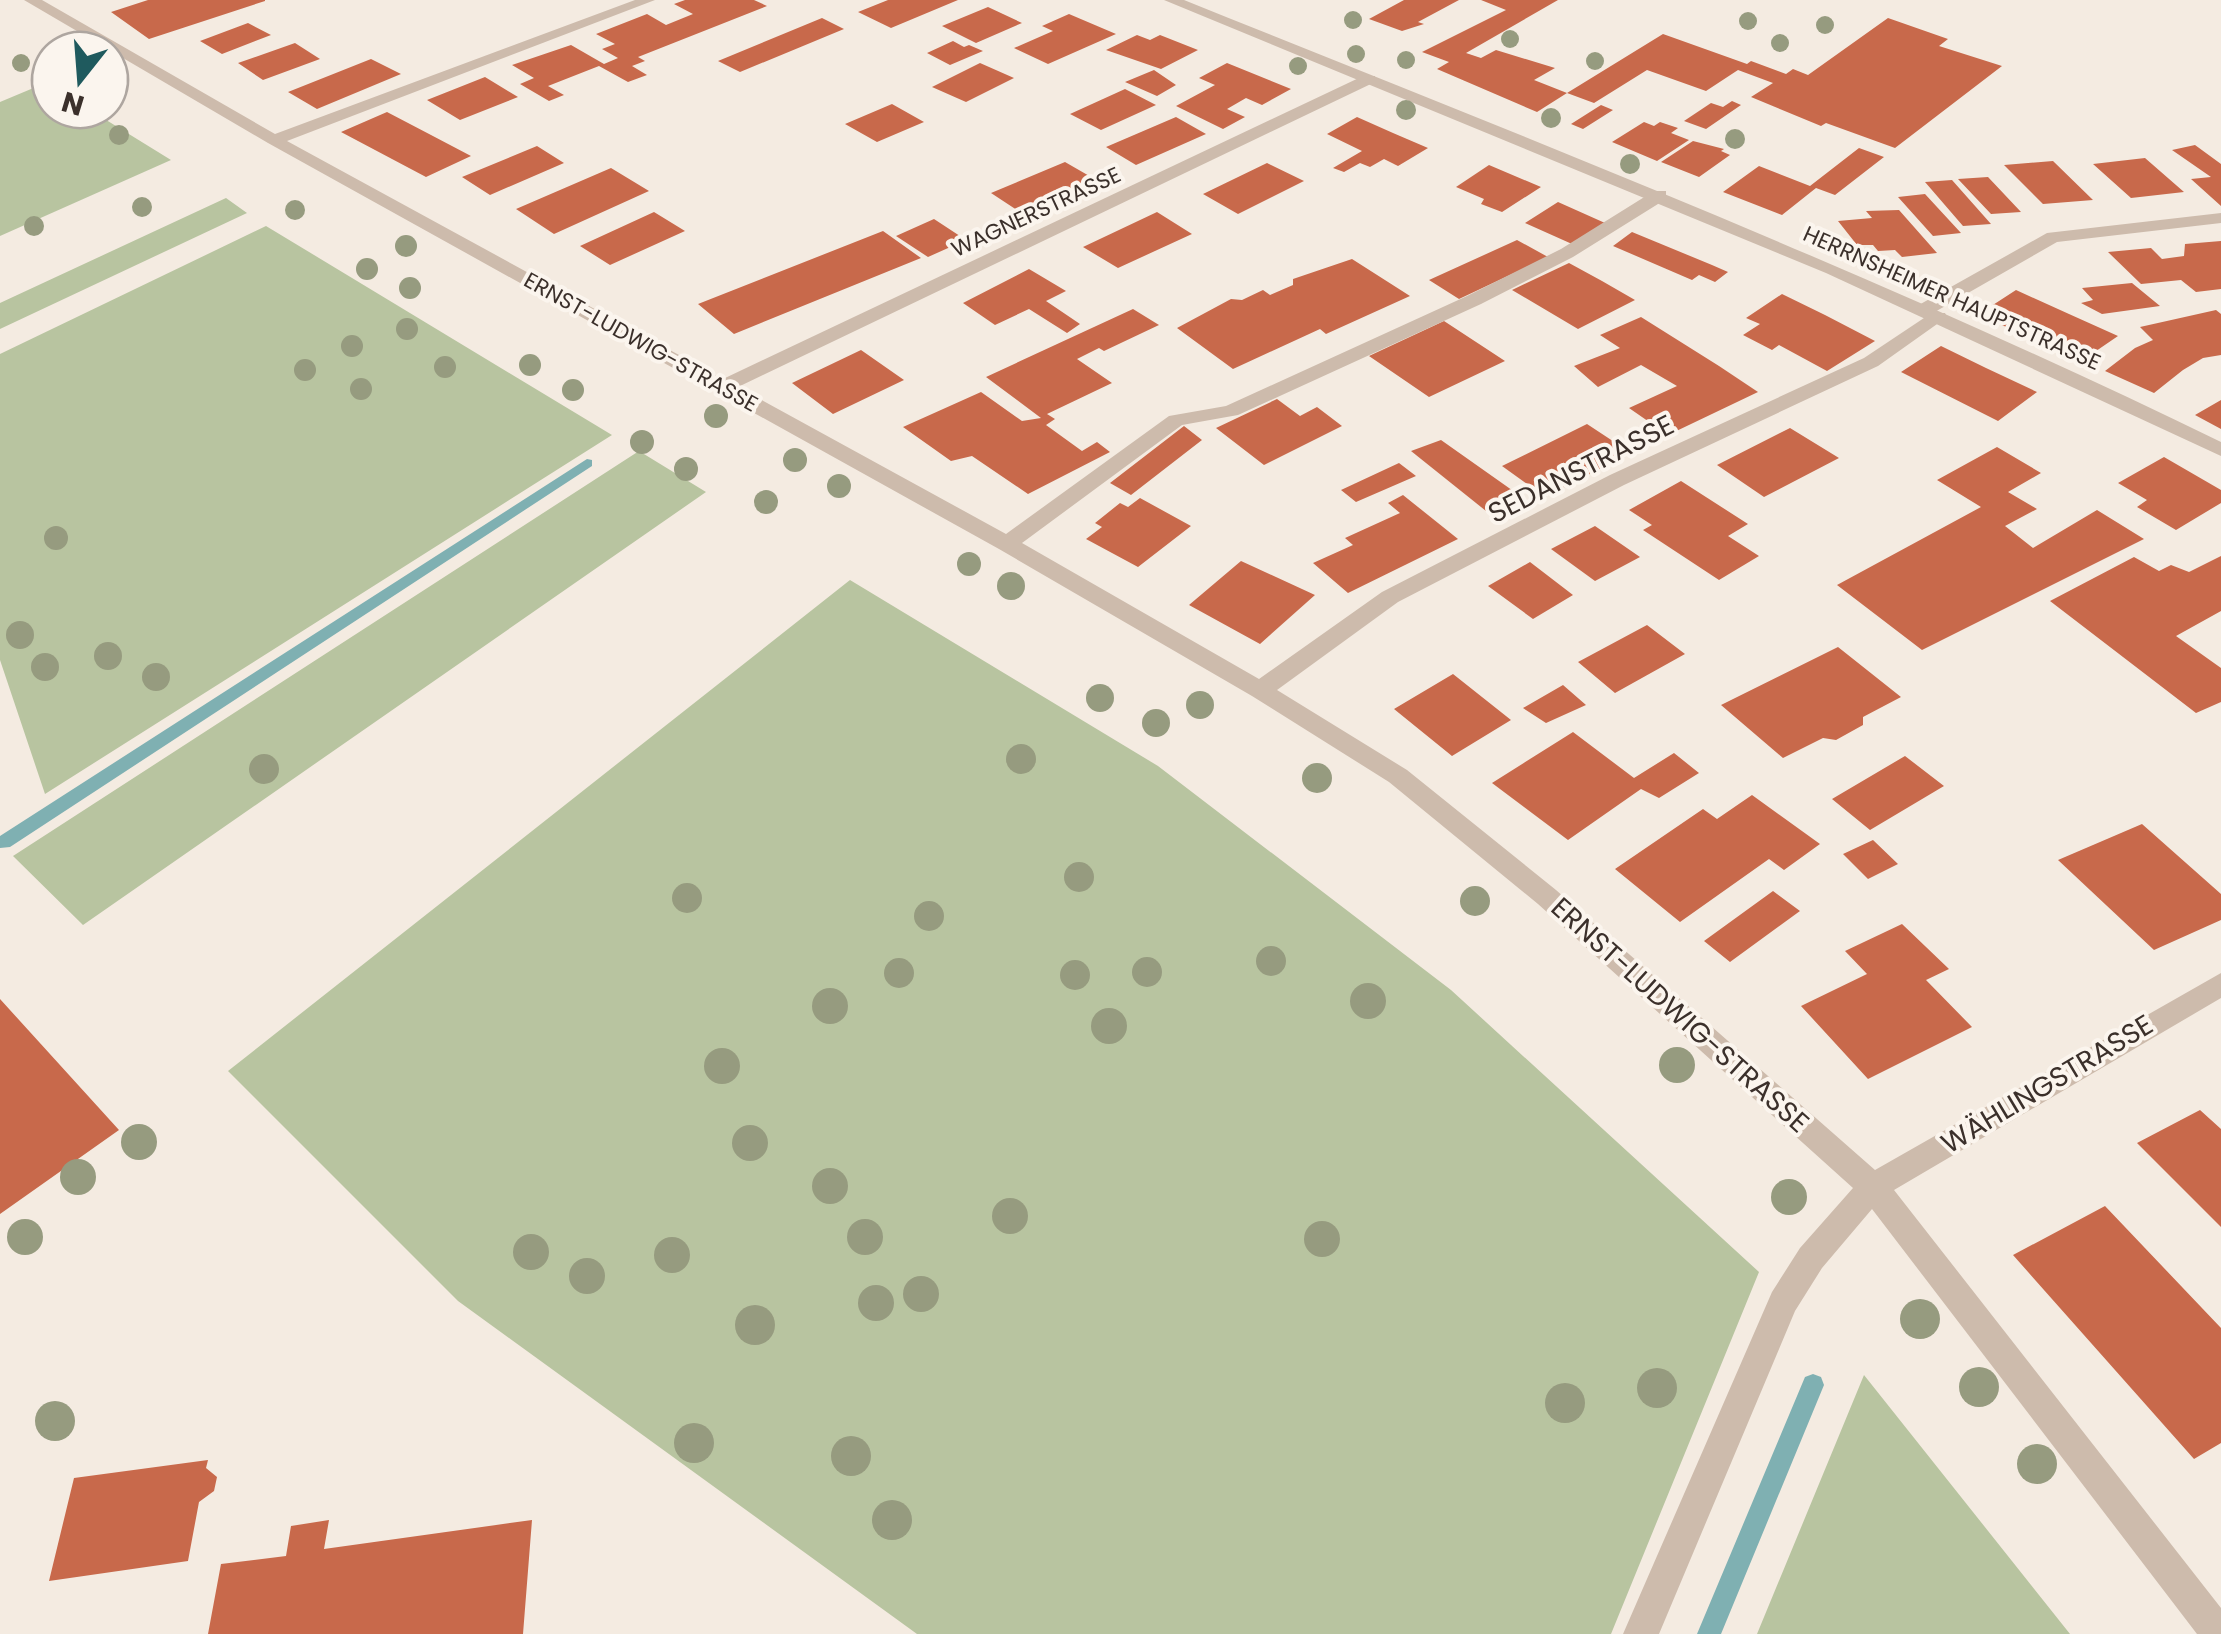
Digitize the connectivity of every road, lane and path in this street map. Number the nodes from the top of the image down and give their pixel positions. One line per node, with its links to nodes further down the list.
1 (31, 0): 5 (street, ERNST-LUDWIG-STRASSE)
2 (648, 0): 5 (street)
3 (1171, 0): 4 (street, HERRNSHEIMER HAUPTSTRASSE)
4 (1368, 79): 6 (street, HERRNSHEIMER HAUPTSTRASSE); 9 (street, WAGNERSTRASSE)
5 (274, 140): 9 (street, ERNST-LUDWIG-STRASSE)
6 (1660, 195): 8 (street, HERRNSHEIMER HAUPTSTRASSE); 11 (street)
7 (2221, 218): 8 (street, SEDANSTRASSE)
8 (1931, 313): 10 (street, HERRNSHEIMER HAUPTSTRASSE); 12 (street, SEDANSTRASSE)
9 (722, 387): 11 (street, ERNST-LUDWIG-STRASSE)
10 (2221, 450)
11 (1007, 544): 12 (street, ERNST-LUDWIG-STRASSE)
12 (1260, 690): 14 (street, ERNST-LUDWIG-STRASSE)
13 (2221, 984): 14 (street, WÄHLINGSTRASSE)
14 (1873, 1187): 15 (street, WÄHLINGSTRASSE); 16 (street, ERNST-LUDWIG-STRASSE)
15 (1642, 1634)
16 (2220, 1634)

